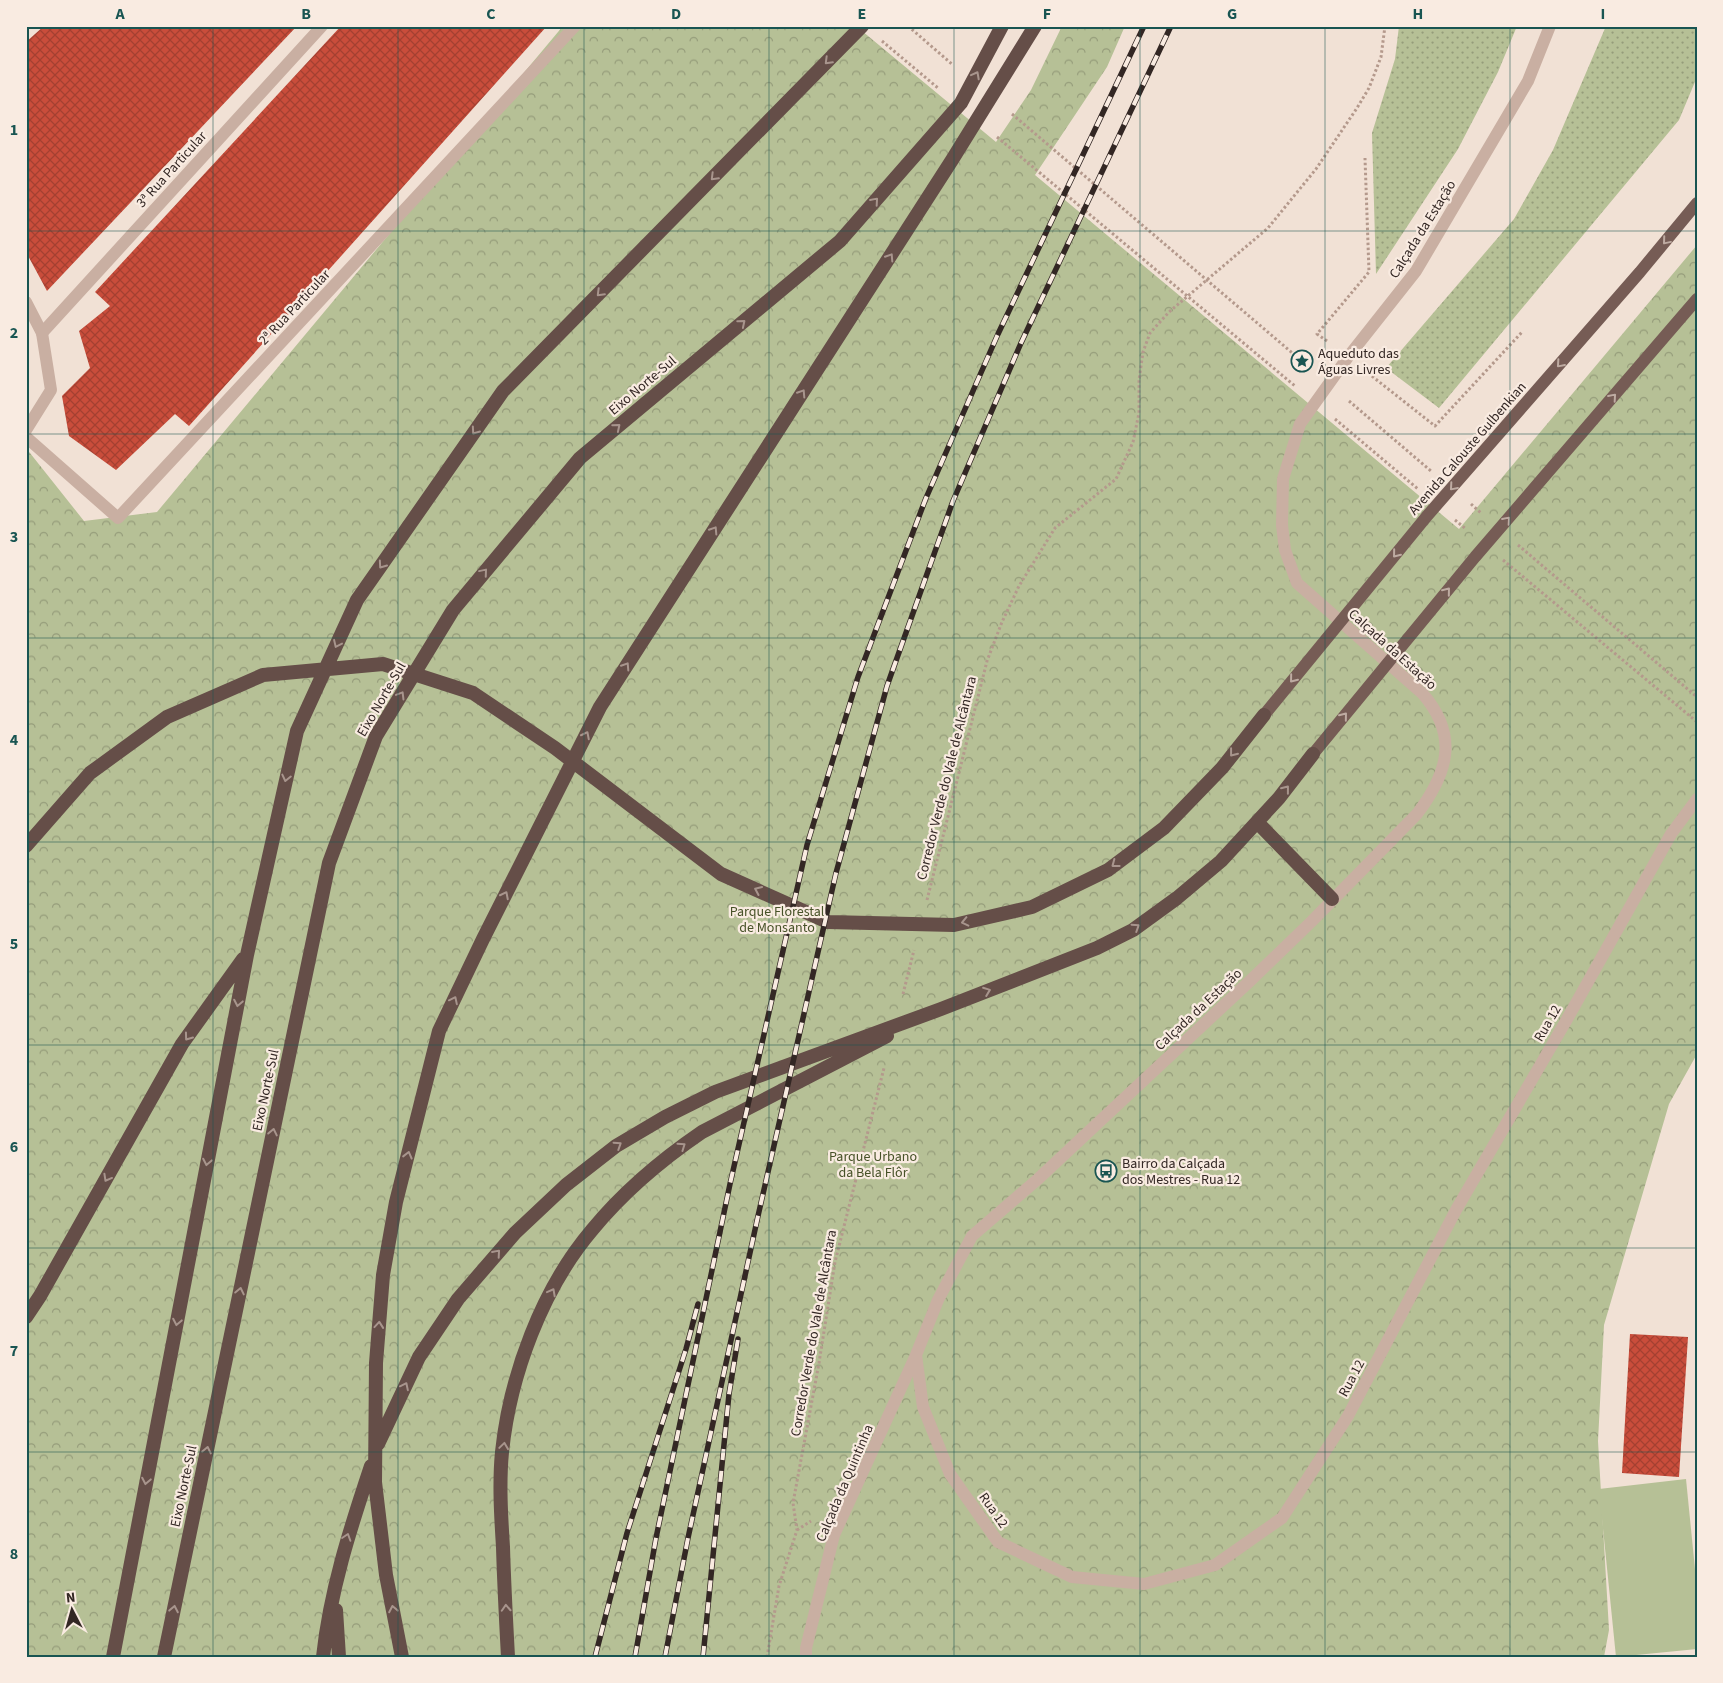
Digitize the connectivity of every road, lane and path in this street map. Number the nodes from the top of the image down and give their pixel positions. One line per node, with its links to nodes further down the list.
1 (322, 26): 19 (street, 3ª Rua Particular)
2 (574, 26): 27 (street, 2ª Rua Particular)
3 (862, 26): 46 (highway, one-way to 46)
4 (908, 26): 10 (path)
5 (1002, 26): 54 (highway, Eixo Norte-Sul, one-way to 5)
6 (1035, 26): 57 (highway, one-way to 6)
7 (1385, 26): 44 (path, Corredor Verde do Vale de Alcântara)
8 (1550, 26): 43 (street, Calçada da Estação)
9 (879, 39): 11 (path)
10 (954, 65)
11 (940, 90)
12 (1006, 110): 22 (path)
13 (994, 135): 23 (path)
14 (1365, 158): 20 (path)
15 (1697, 203): 37 (main road, Avenida Calouste Gulbenkian, one-way to 37)
16 (1697, 299): 39 (main road, one-way to 16)
17 (26, 302): 19 (street)
18 (1523, 331): 21 (path)
19 (42, 333): 26 (street)
20 (1327, 341)
21 (1368, 373)
22 (1317, 374)
23 (1300, 390)
24 (1347, 400): 28 (path)
25 (1330, 416): 29 (path)
26 (26, 430)
27 (26, 437)
28 (1438, 477)
29 (1422, 492)
30 (1469, 503): 31 (path)
31 (1484, 516)
32 (1452, 518): 33 (path)
33 (1468, 530)
34 (1514, 542): 36 (path)
35 (1498, 556): 38 (path)
36 (1697, 697)
37 (1264, 715): 42 (highway, one-way to 42)
38 (1697, 722)
39 (1313, 754): 41 (highway, one-way to 39)
40 (1697, 799): 51 (street, Rua 12)
41 (1257, 822): 43 (highway); 48 (highway, one-way to 41)
42 (26, 846)
43 (1332, 899): 51 (street, Calçada da Estação)
44 (925, 906)
45 (915, 945): 47 (path)
46 (247, 955): 50 (highway, one-way to 50); 53 (highway, one-way to 53)
47 (901, 1002)
48 (941, 1008): 52 (highway, one-way to 48); 58 (highway, one-way to 48)
49 (886, 1060): 59 (path, Corredor Verde do Vale de Alcântara)
50 (26, 1317)
51 (916, 1355): 60 (street, Calçada da Quintinha)
52 (335, 1584): 55 (highway); 56 (highway)
53 (113, 1657)
54 (164, 1657)
55 (323, 1657)
56 (339, 1657)
57 (402, 1657)
58 (508, 1657)
59 (767, 1657)
60 (806, 1657)

